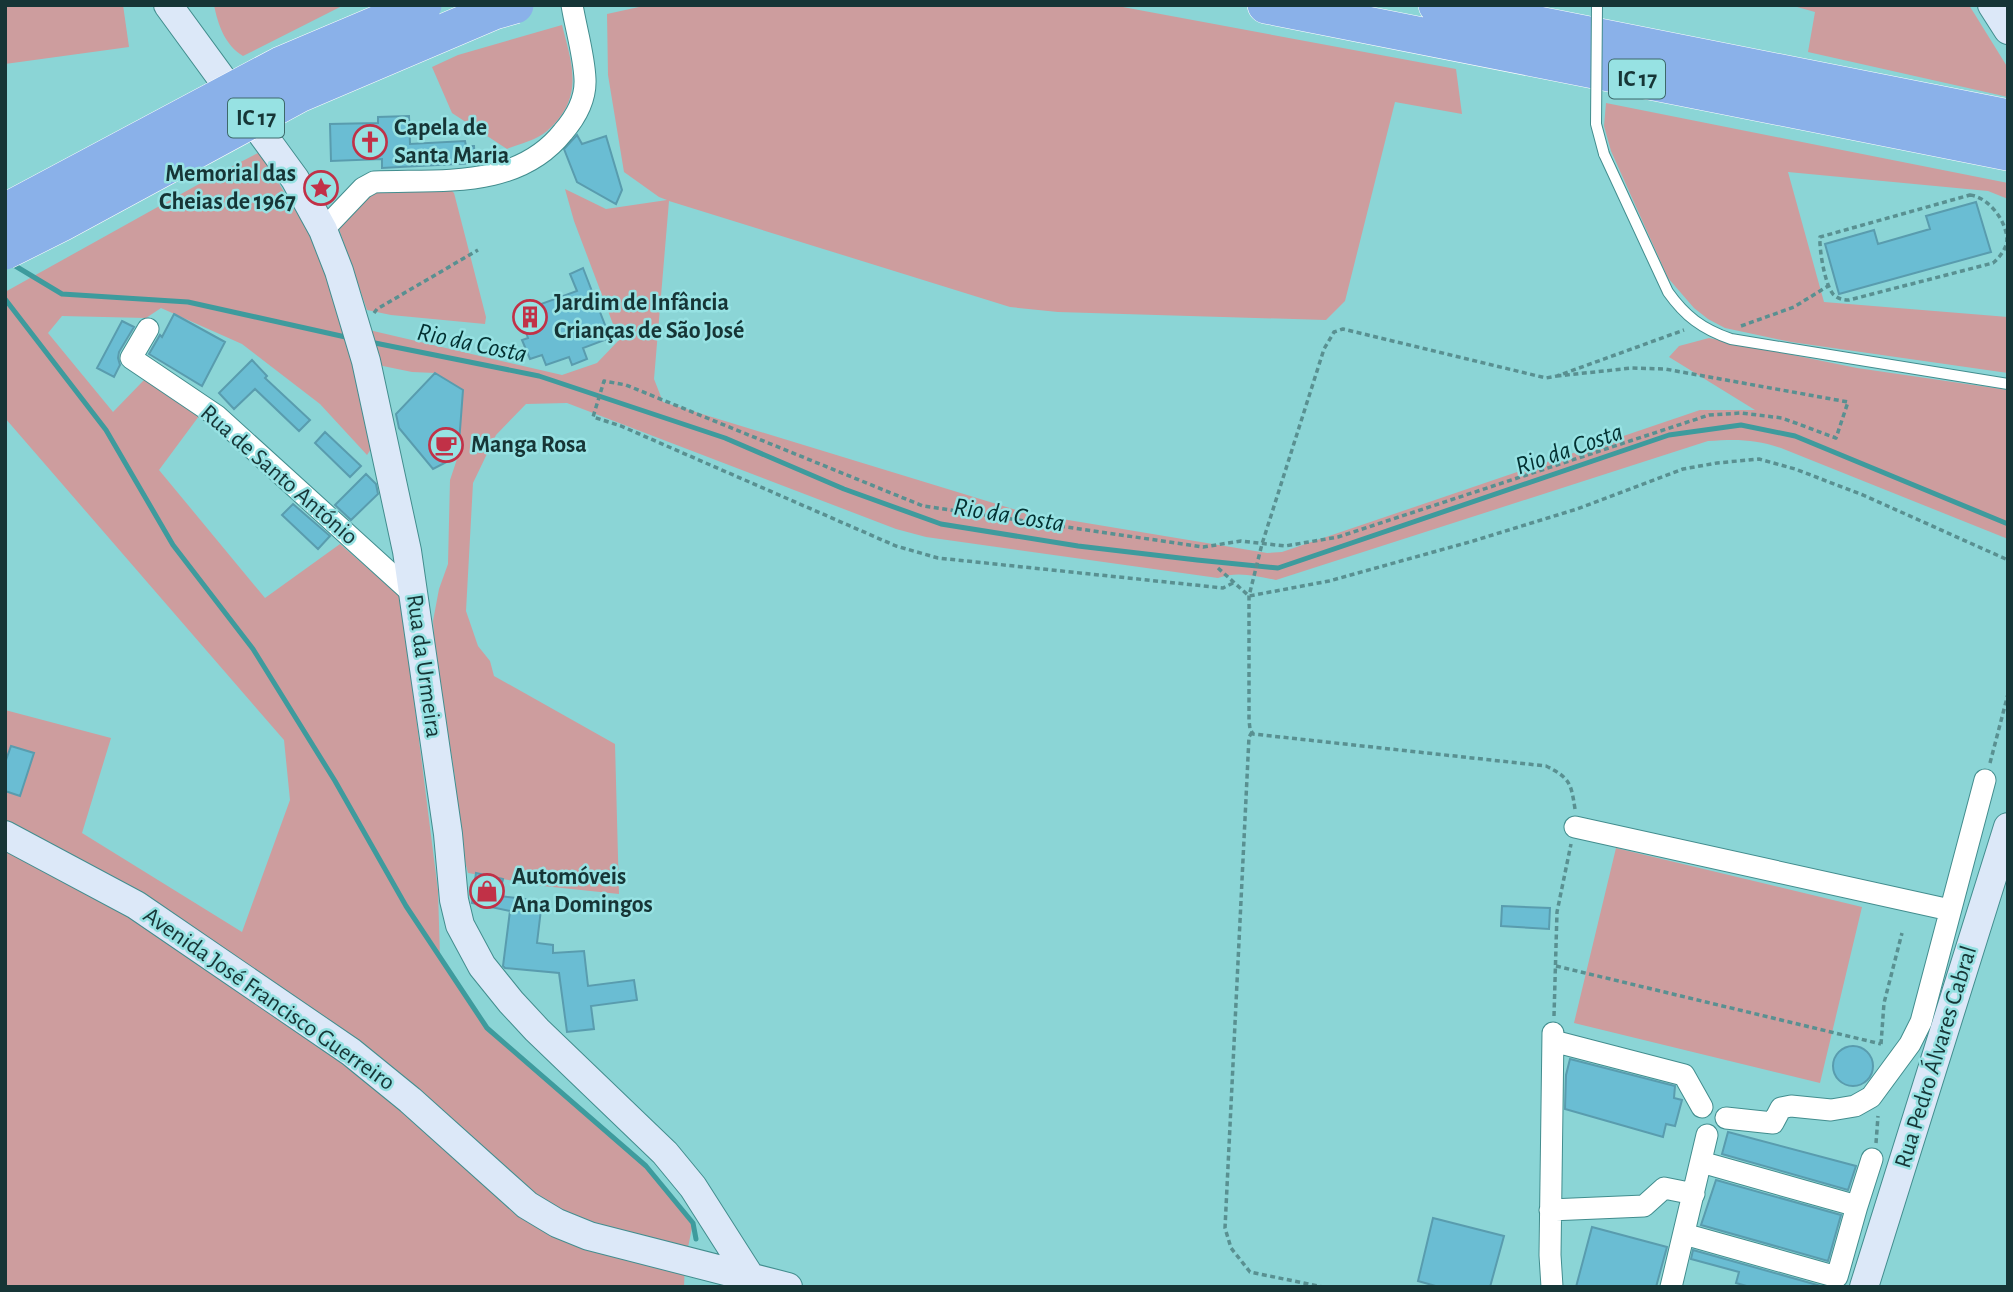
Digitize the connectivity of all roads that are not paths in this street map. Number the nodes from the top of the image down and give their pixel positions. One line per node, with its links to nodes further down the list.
1 (168, 5): 13 (street, Rua da Urmeira)
2 (423, 5): 12 (highway, IC 17, bridge)
3 (515, 5): 14 (highway, IC 17, bridge)
4 (572, 5): 13 (street)
5 (1266, 5): 11 (highway, IC 17)
6 (1437, 5): 10 (highway, IC 17)
7 (1597, 5): 16 (lane, bridge)
8 (1992, 5): 9 (street)
9 (2008, 30)
10 (2008, 118)
11 (2008, 152)
12 (5, 212)
13 (323, 230): 17 (street, Rua da Urmeira)
14 (5, 251)
15 (148, 329): 17 (street, Rua de Santo António)
16 (2008, 384)
17 (414, 594): 32 (street, Rua da Urmeira)
18 (1985, 780): 22 (street)
19 (1575, 827): 22 (street)
20 (2008, 827): 36 (street, Rua Pedro Álvares Cabral)
21 (5, 835): 32 (street, Avenida José Francisco Guerreiro)
22 (1950, 910): 24 (street)
23 (1702, 1107): 24 (street); 25 (street); 30 (street)
24 (1726, 1118): 25 (street)
25 (1707, 1135): 27 (street)
26 (1872, 1159): 29 (street)
27 (1701, 1162): 28 (street); 29 (street)
28 (1694, 1195): 30 (street); 31 (street)
29 (1857, 1206): 31 (street)
30 (1550, 1210): 34 (street)
31 (1684, 1234): 35 (street)
32 (754, 1282): 33 (street, Avenida José Francisco Guerreiro)
33 (788, 1287)
34 (1552, 1287)
35 (1671, 1287)
36 (1864, 1287)

